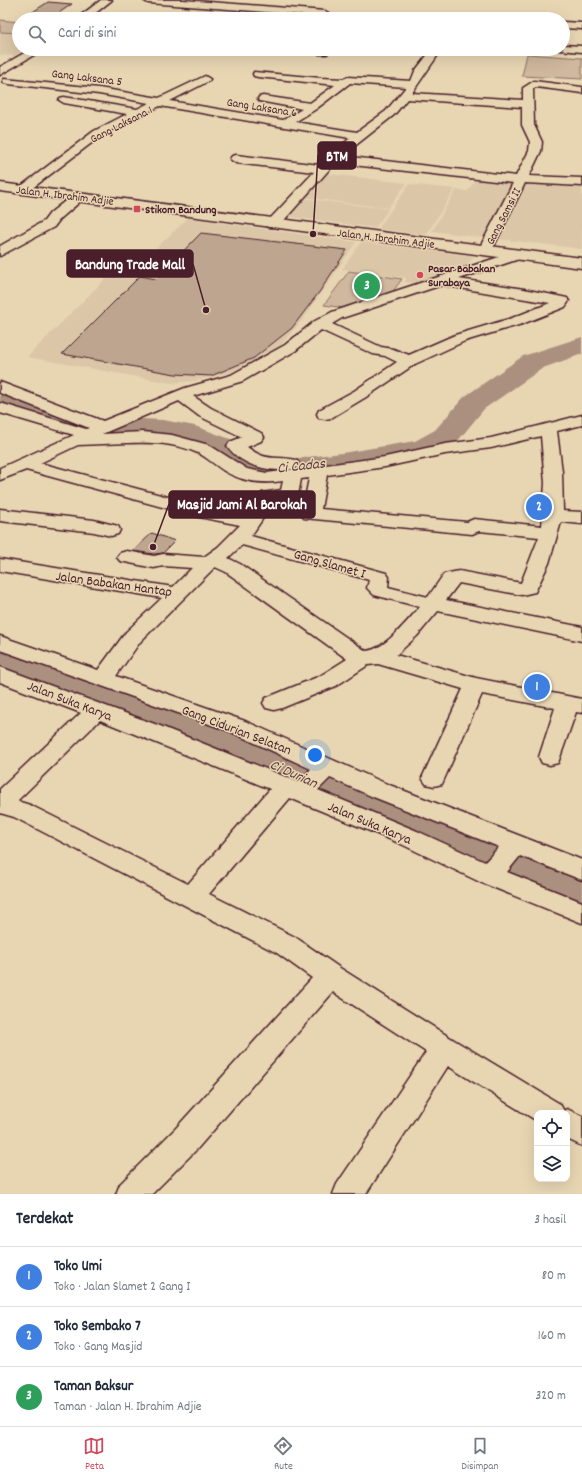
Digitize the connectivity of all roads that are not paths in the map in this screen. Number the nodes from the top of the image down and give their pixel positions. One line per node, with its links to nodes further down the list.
1 (107, 0): 3 (main road)
2 (148, 0): 4 (street)
3 (91, 12)
4 (301, 12)
5 (570, 25): 6 (street)
6 (582, 26)
7 (570, 49): 8 (street)
8 (582, 50)
9 (29, 56): 13 (main road)
10 (432, 56): 15 (street)
11 (258, 74): 14 (street)
12 (205, 79): 21 (street, Gang Laksana 1)
13 (3, 82): 17 (street); 21 (street, Gang Laksana 5)
14 (345, 82): 15 (street); 23 (street)
15 (413, 84): 18 (street)
16 (582, 90): 22 (street, Gang Samsi II)
17 (23, 94)
18 (403, 96): 22 (street); 26 (street)
19 (50, 98): 24 (street)
20 (263, 99): 23 (street)
21 (162, 102): 24 (street, Gang Laksana 1); 25 (street, Gang Laksana 6)
22 (528, 104): 30 (street, Gang Samsi II)
23 (312, 106): 25 (street)
24 (139, 113): 33 (street, Gang Laksana 1)
25 (284, 124): 26 (street, Gang Laksana 6)
26 (359, 136): 28 (street)
27 (236, 159): 29 (street)
28 (332, 159): 29 (street); 30 (street)
29 (323, 169): 35 (street)
30 (525, 180): 31 (street); 36 (street, Gang Samsi II)
31 (582, 182)
32 (0, 187): 33 (main road, Jalan H. Ibrahim Adjie)
33 (22, 190): 34 (main road, Jalan H. Ibrahim Adjie)
34 (78, 197): 35 (main road, Jalan H. Ibrahim Adjie); 37 (street)
35 (273, 224): 36 (main road, Jalan H. Ibrahim Adjie)
36 (485, 251): 38 (main road, Jalan H. Ibrahim Adjie)
37 (0, 252)
38 (517, 255): 39 (main road, Jalan H. Ibrahim Adjie); 40 (street)
39 (582, 263)
40 (440, 281): 41 (street); 42 (street)
41 (320, 324): 42 (street); 44 (street)
42 (409, 362): 46 (street)
43 (0, 388): 49 (street)
44 (181, 395): 49 (street); 50 (street)
45 (0, 408): 49 (street)
46 (325, 414)
47 (582, 420): 48 (street)
48 (548, 429): 50 (street); 58 (street)
49 (90, 432): 51 (street); 54 (street)
50 (356, 463): 52 (street)
51 (24, 464): 53 (street); 57 (street)
52 (319, 471): 54 (street); 58 (street)
53 (0, 474)
54 (293, 474): 57 (street, Jalan Babakan Hantap)
55 (0, 515): 59 (street)
56 (582, 518): 58 (street)
57 (252, 522): 60 (street, Jalan Babakan Hantap)
58 (551, 524): 65 (street)
59 (111, 530)
60 (238, 538): 62 (street, Jalan Babakan Hantap); 65 (street, Gang Slamet I)
61 (127, 557): 62 (street)
62 (211, 561): 64 (street, Jalan Babakan Hantap); 68 (street)
63 (0, 565): 64 (street, Jalan Babakan Hantap)
64 (177, 594): 70 (street)
65 (432, 604): 66 (street); 68 (street)
66 (582, 634)
67 (0, 643): 70 (street, Gang Cidurian Selatan)
68 (371, 657): 71 (street); 72 (street)
69 (0, 674): 74 (street, Jalan Suka Karya)
70 (108, 682): 74 (street); 76 (street, Gang Cidurian Selatan)
71 (476, 685): 73 (street); 77 (street)
72 (274, 703)
73 (575, 705): 75 (street)
74 (94, 708): 78 (street, Jalan Suka Karya); 79 (street)
75 (550, 757)
76 (325, 769): 78 (street); 80 (street, Gang Cidurian Selatan)
77 (434, 778)
78 (297, 790): 80 (street, Jalan Suka Karya); 82 (street)
79 (0, 804): 82 (street)
80 (502, 861): 81 (street, Gang Cidurian Selatan); 83 (street, Jalan Suka Karya)
81 (582, 870)
82 (191, 897): 84 (street)
83 (582, 913)
84 (330, 976): 85 (street); 89 (street)
85 (444, 1049): 86 (street); 90 (street)
86 (545, 1110)
87 (570, 1125): 88 (street)
88 (582, 1132)
89 (131, 1194)
90 (348, 1194)

